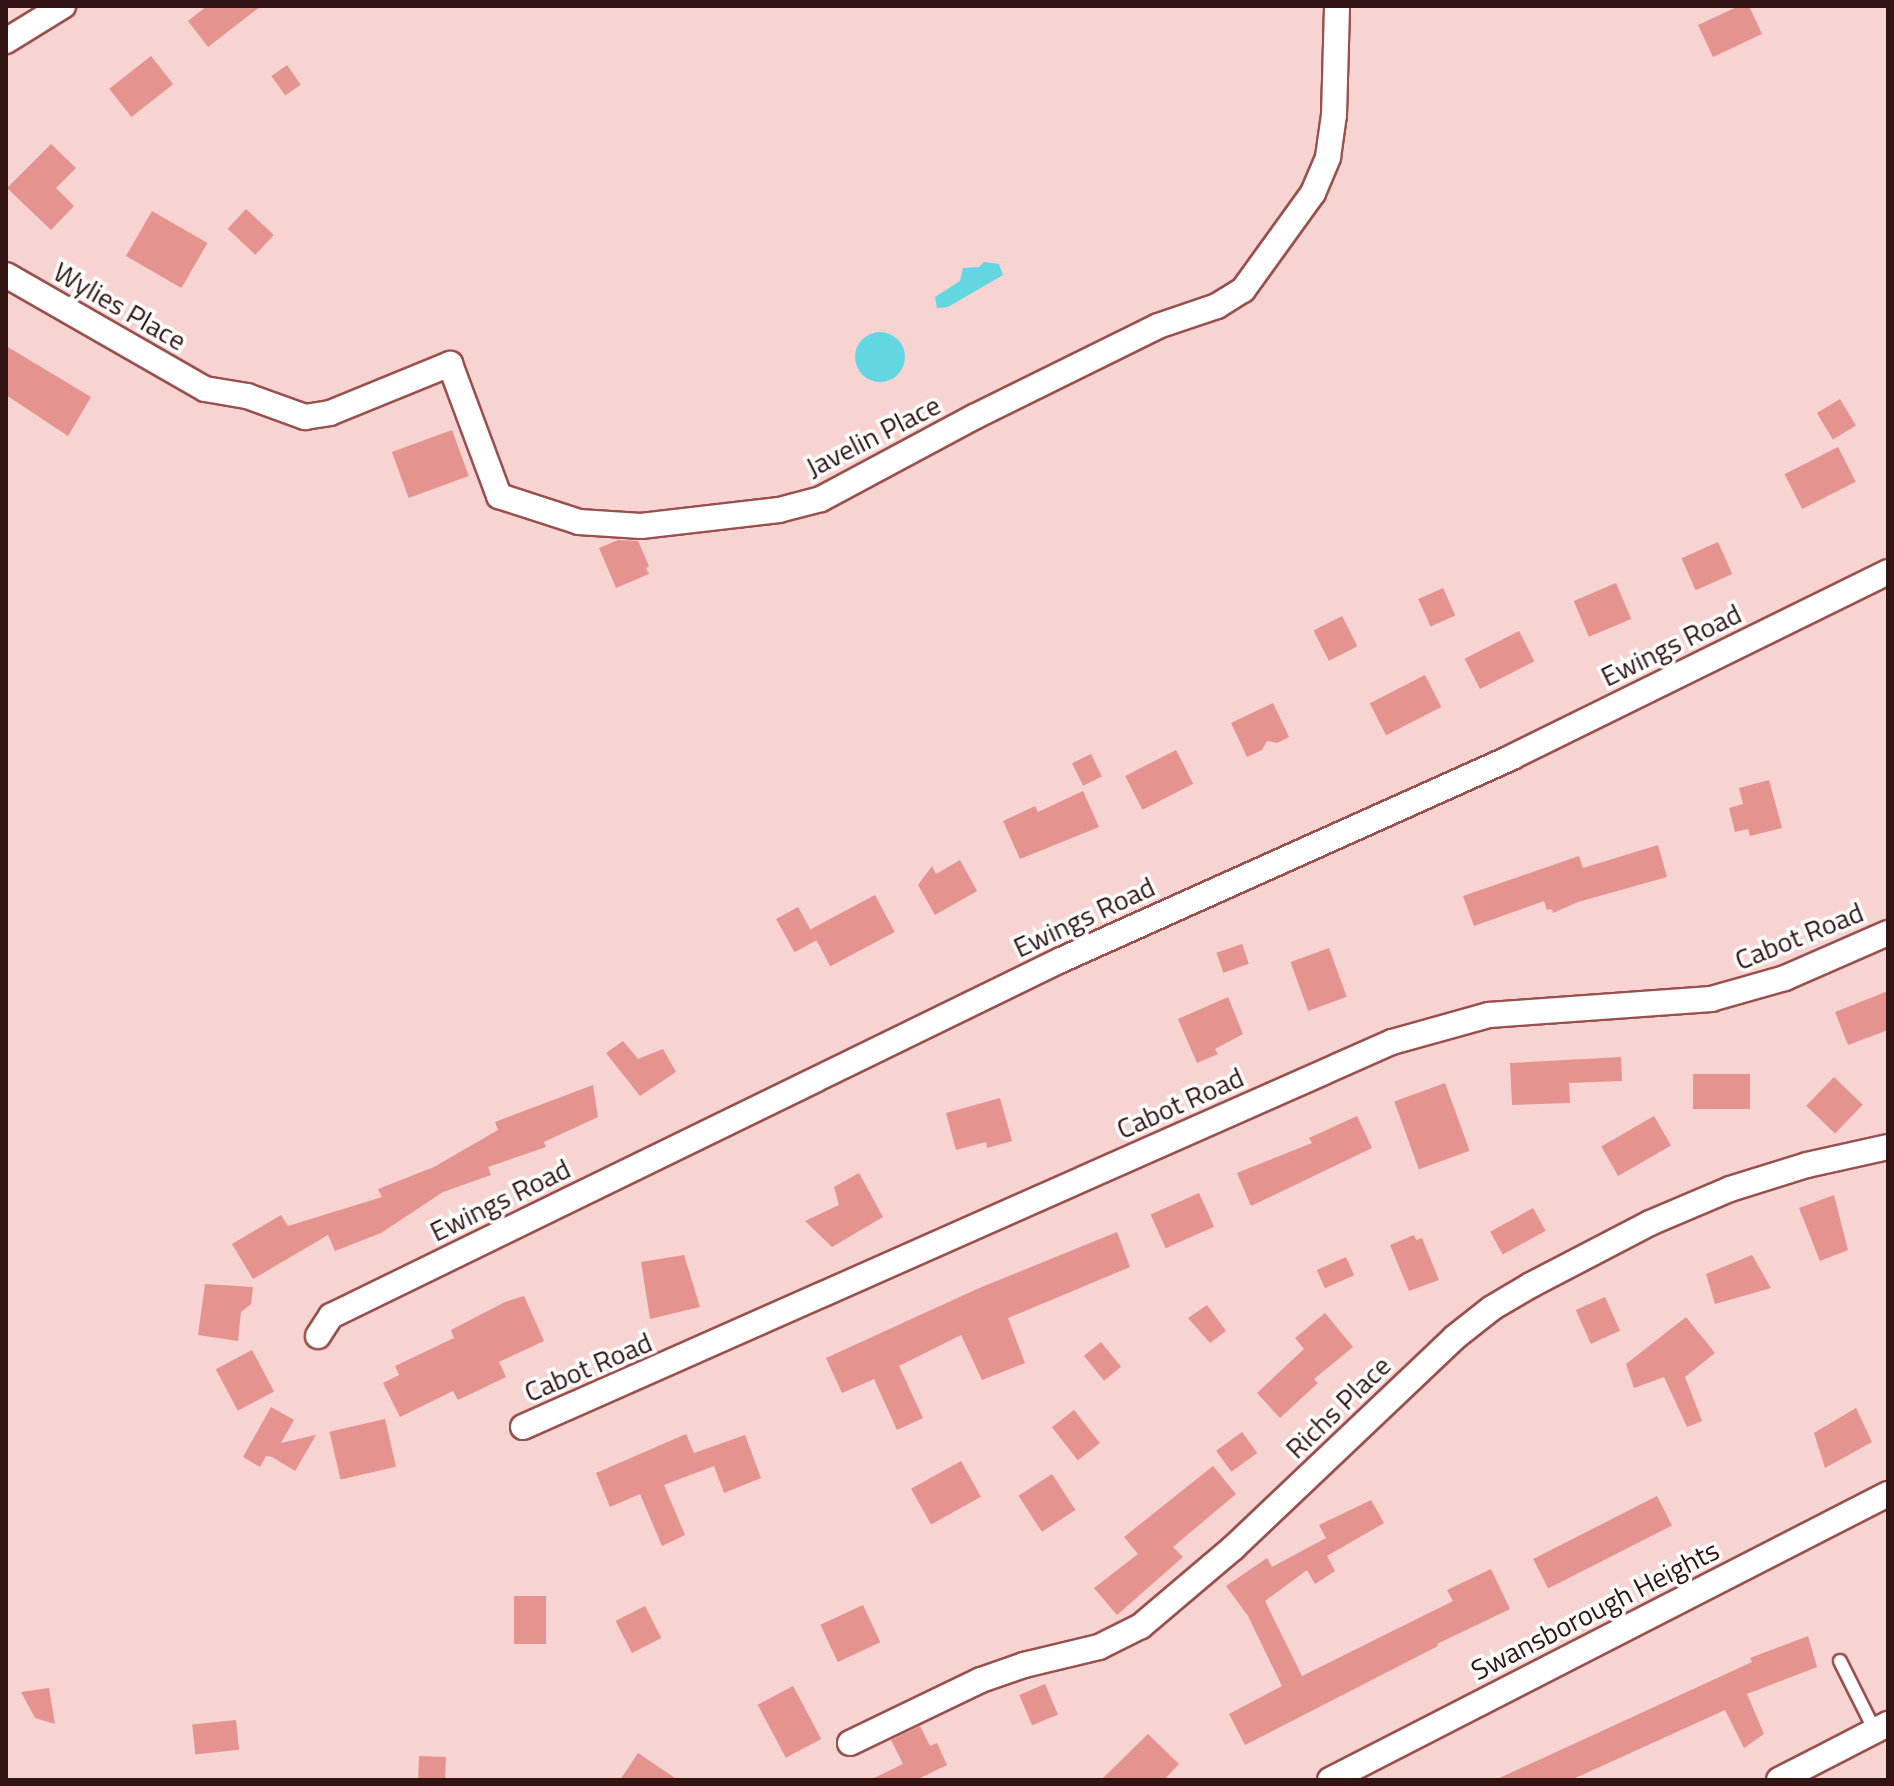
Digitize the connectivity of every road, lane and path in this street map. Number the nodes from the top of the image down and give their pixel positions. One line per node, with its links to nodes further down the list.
1 (63, 6): 3 (street)
2 (1337, 6): 5 (street, Javelin Place)
3 (6, 41)
4 (6, 275): 5 (street, Wylies Place)
5 (205, 389)
6 (1888, 572): 9 (street, Ewings Road)
7 (1888, 933): 10 (street, Cabot Road)
8 (1888, 1147): 14 (street, Richs Place)
9 (318, 1336)
10 (523, 1427)
11 (1888, 1494): 15 (street, Swansborough Heights)
12 (1840, 1661): 13 (lane)
13 (1881, 1727): 16 (street)
14 (850, 1743)
15 (1330, 1780)
16 (1779, 1780)

